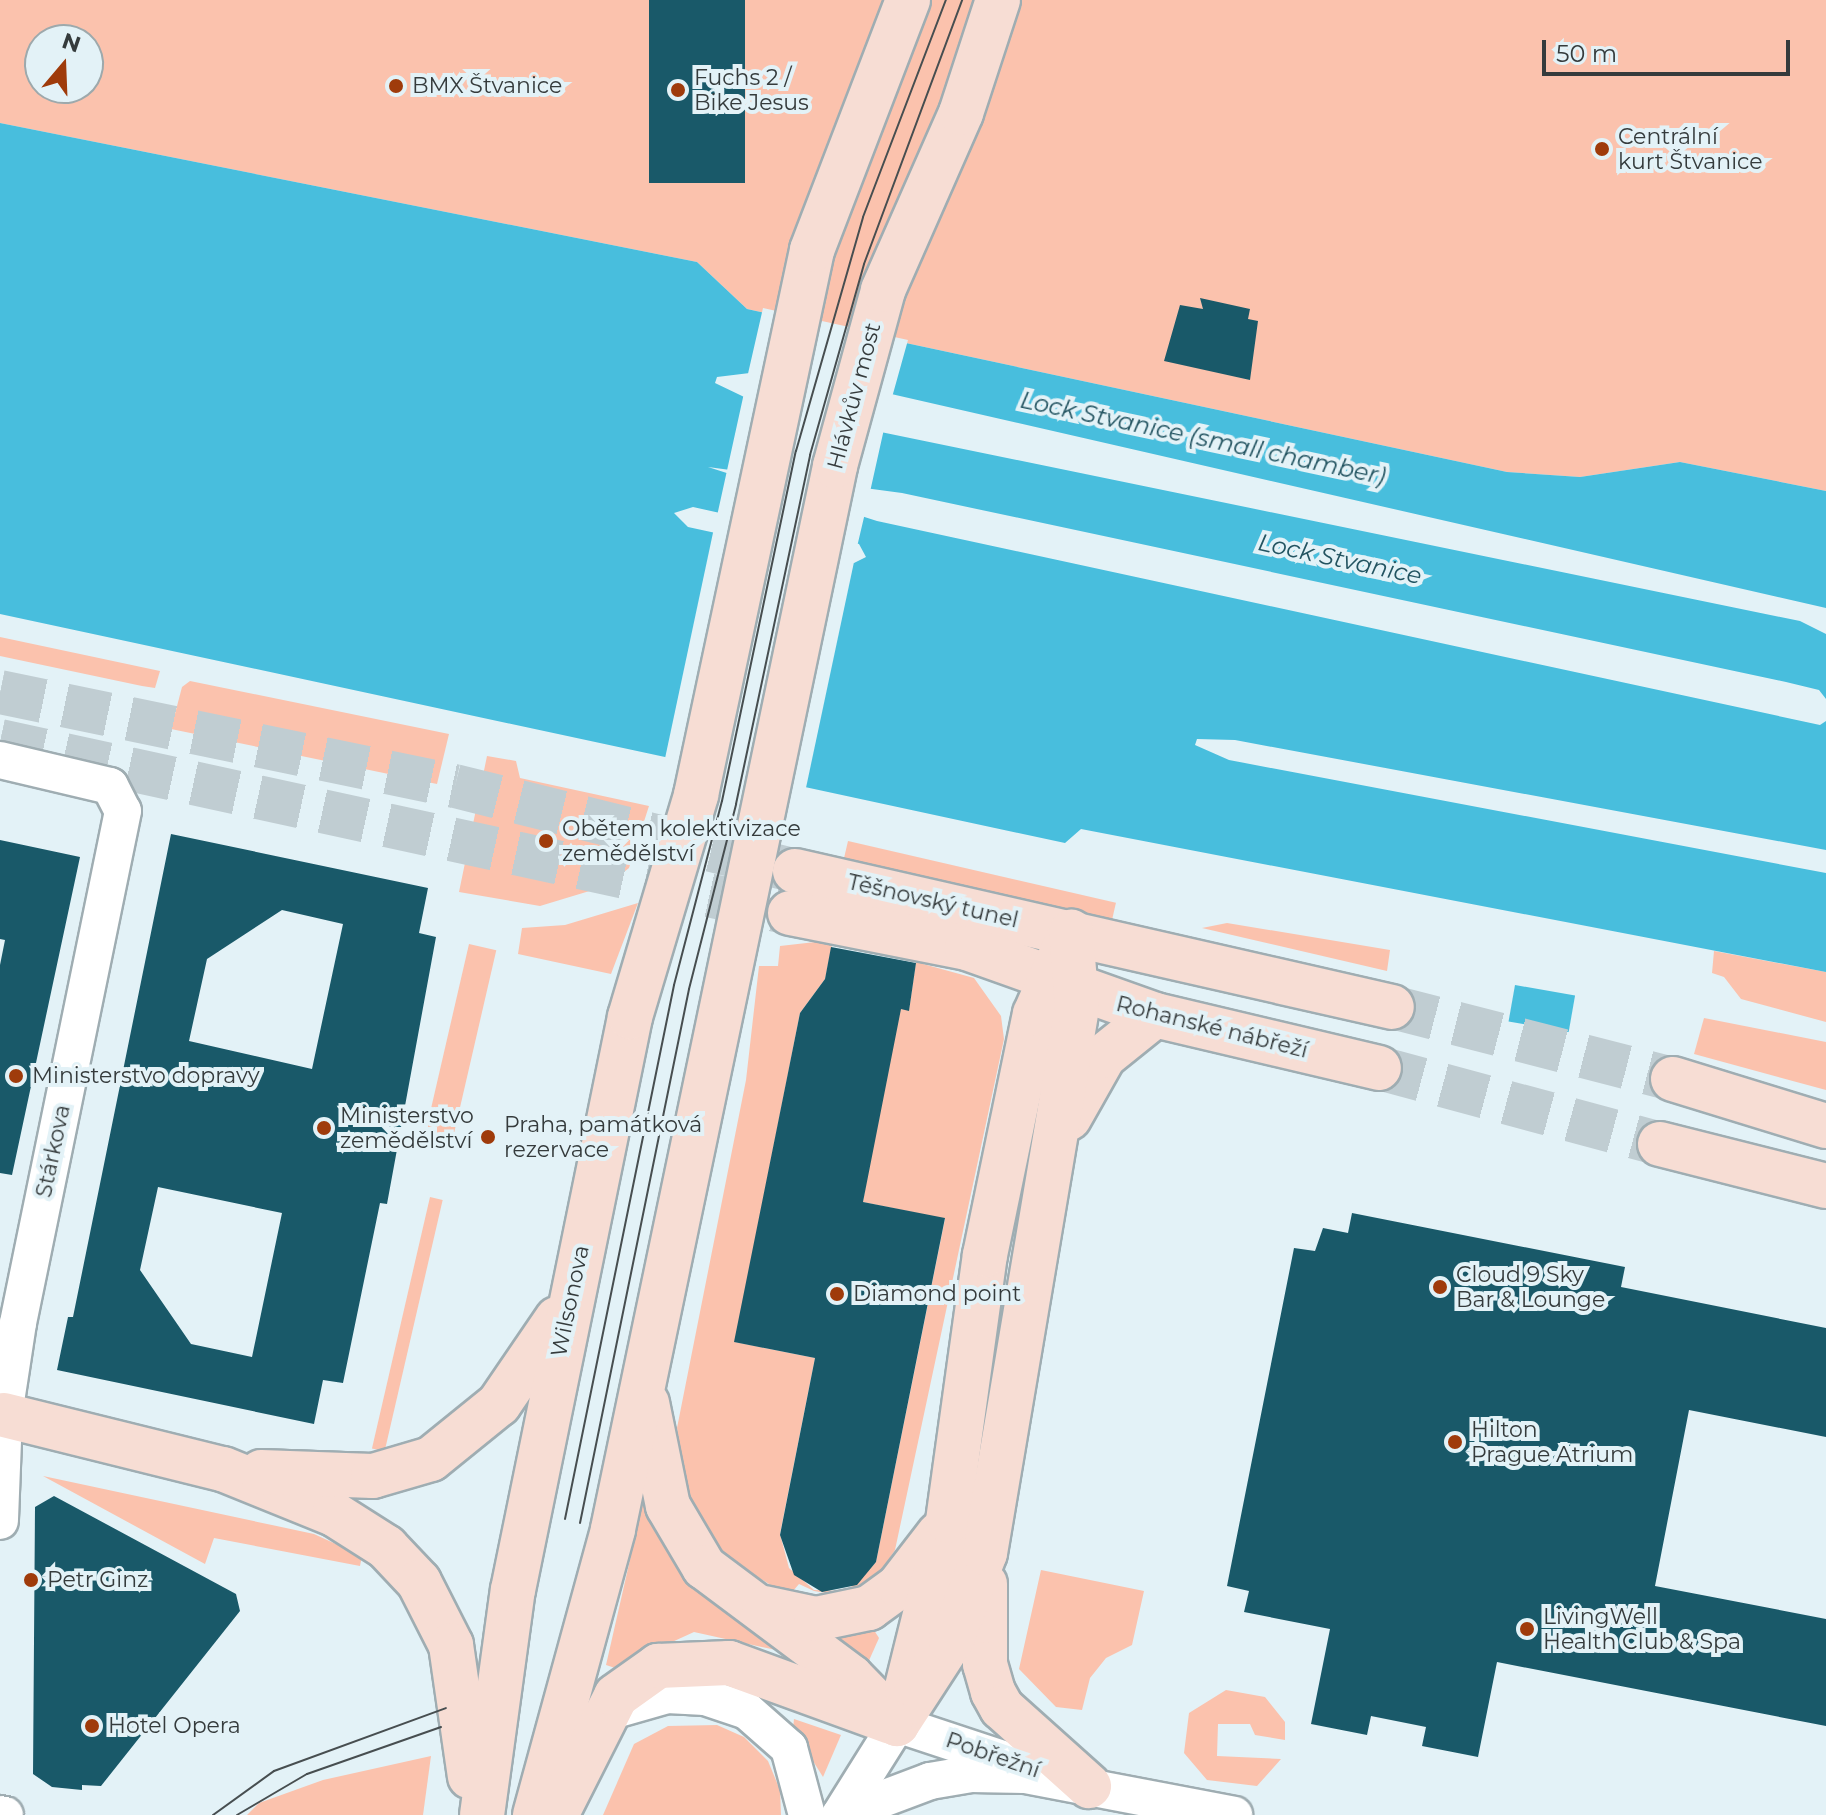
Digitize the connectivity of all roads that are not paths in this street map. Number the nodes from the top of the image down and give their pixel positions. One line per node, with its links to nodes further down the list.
1 (908, 0): 16 (main road, Wilsonova)
2 (995, 16): 17 (main road, Hlávkův most)
3 (0, 760): 18 (street, Stárkova)
4 (795, 871): 6 (main road, Těšnovský tunel)
5 (790, 913): 7 (main road, Těšnovský tunel)
6 (1071, 932): 7 (main road); 8 (main road)
7 (1062, 984): 9 (main road, Rohanské nábřeží); 14 (main road); 21 (main road)
8 (1392, 1007)
9 (1155, 1015): 10 (main road, Rohanské nábřeží); 14 (main road)
10 (1379, 1068)
11 (1673, 1079): 12 (main road)
12 (1826, 1126)
13 (1660, 1144): 15 (main road)
14 (1048, 1155): 22 (main road)
15 (1826, 1186)
16 (571, 1297): 19 (main road); 28 (main road, Wilsonova)
17 (642, 1374): 23 (main road); 29 (main road)
18 (2, 1414): 19 (main road); 20 (street, Stárkova)
19 (338, 1496): 27 (main road)
20 (0, 1521)
21 (948, 1521): 23 (main road); 25 (main road)
22 (985, 1553): 25 (main road); 26 (main road)
23 (747, 1601): 25 (main road)
24 (607, 1712): 25 (main road); 30 (main road); 31 (street)
25 (897, 1724): 26 (street, Pobřežní); 32 (street)
26 (1089, 1786): 32 (street, Pobřežní); 33 (street, Pobřežní)
27 (472, 1815)
28 (482, 1815)
29 (535, 1815)
30 (556, 1815)
31 (807, 1815)
32 (840, 1815)
33 (1234, 1815)

